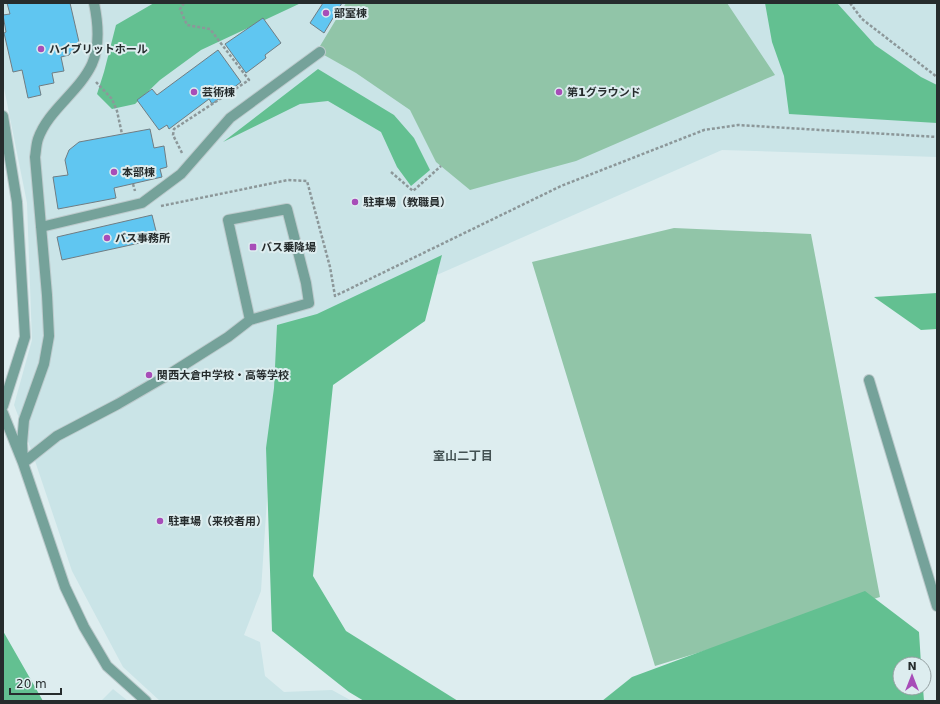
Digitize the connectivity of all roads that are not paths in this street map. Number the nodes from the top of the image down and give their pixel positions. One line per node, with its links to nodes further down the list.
1 (94, 3): 6 (street)
2 (320, 52): 6 (street)
3 (3, 116): 5 (street)
4 (3, 158): 5 (street)
5 (11, 167): 9 (street)
6 (41, 227): 11 (street)
7 (250, 320): 7 (street); 11 (street)
8 (869, 380): 12 (street)
9 (3, 406)
10 (3, 413): 11 (street)
11 (23, 463): 13 (street)
12 (937, 606)
13 (146, 701)

